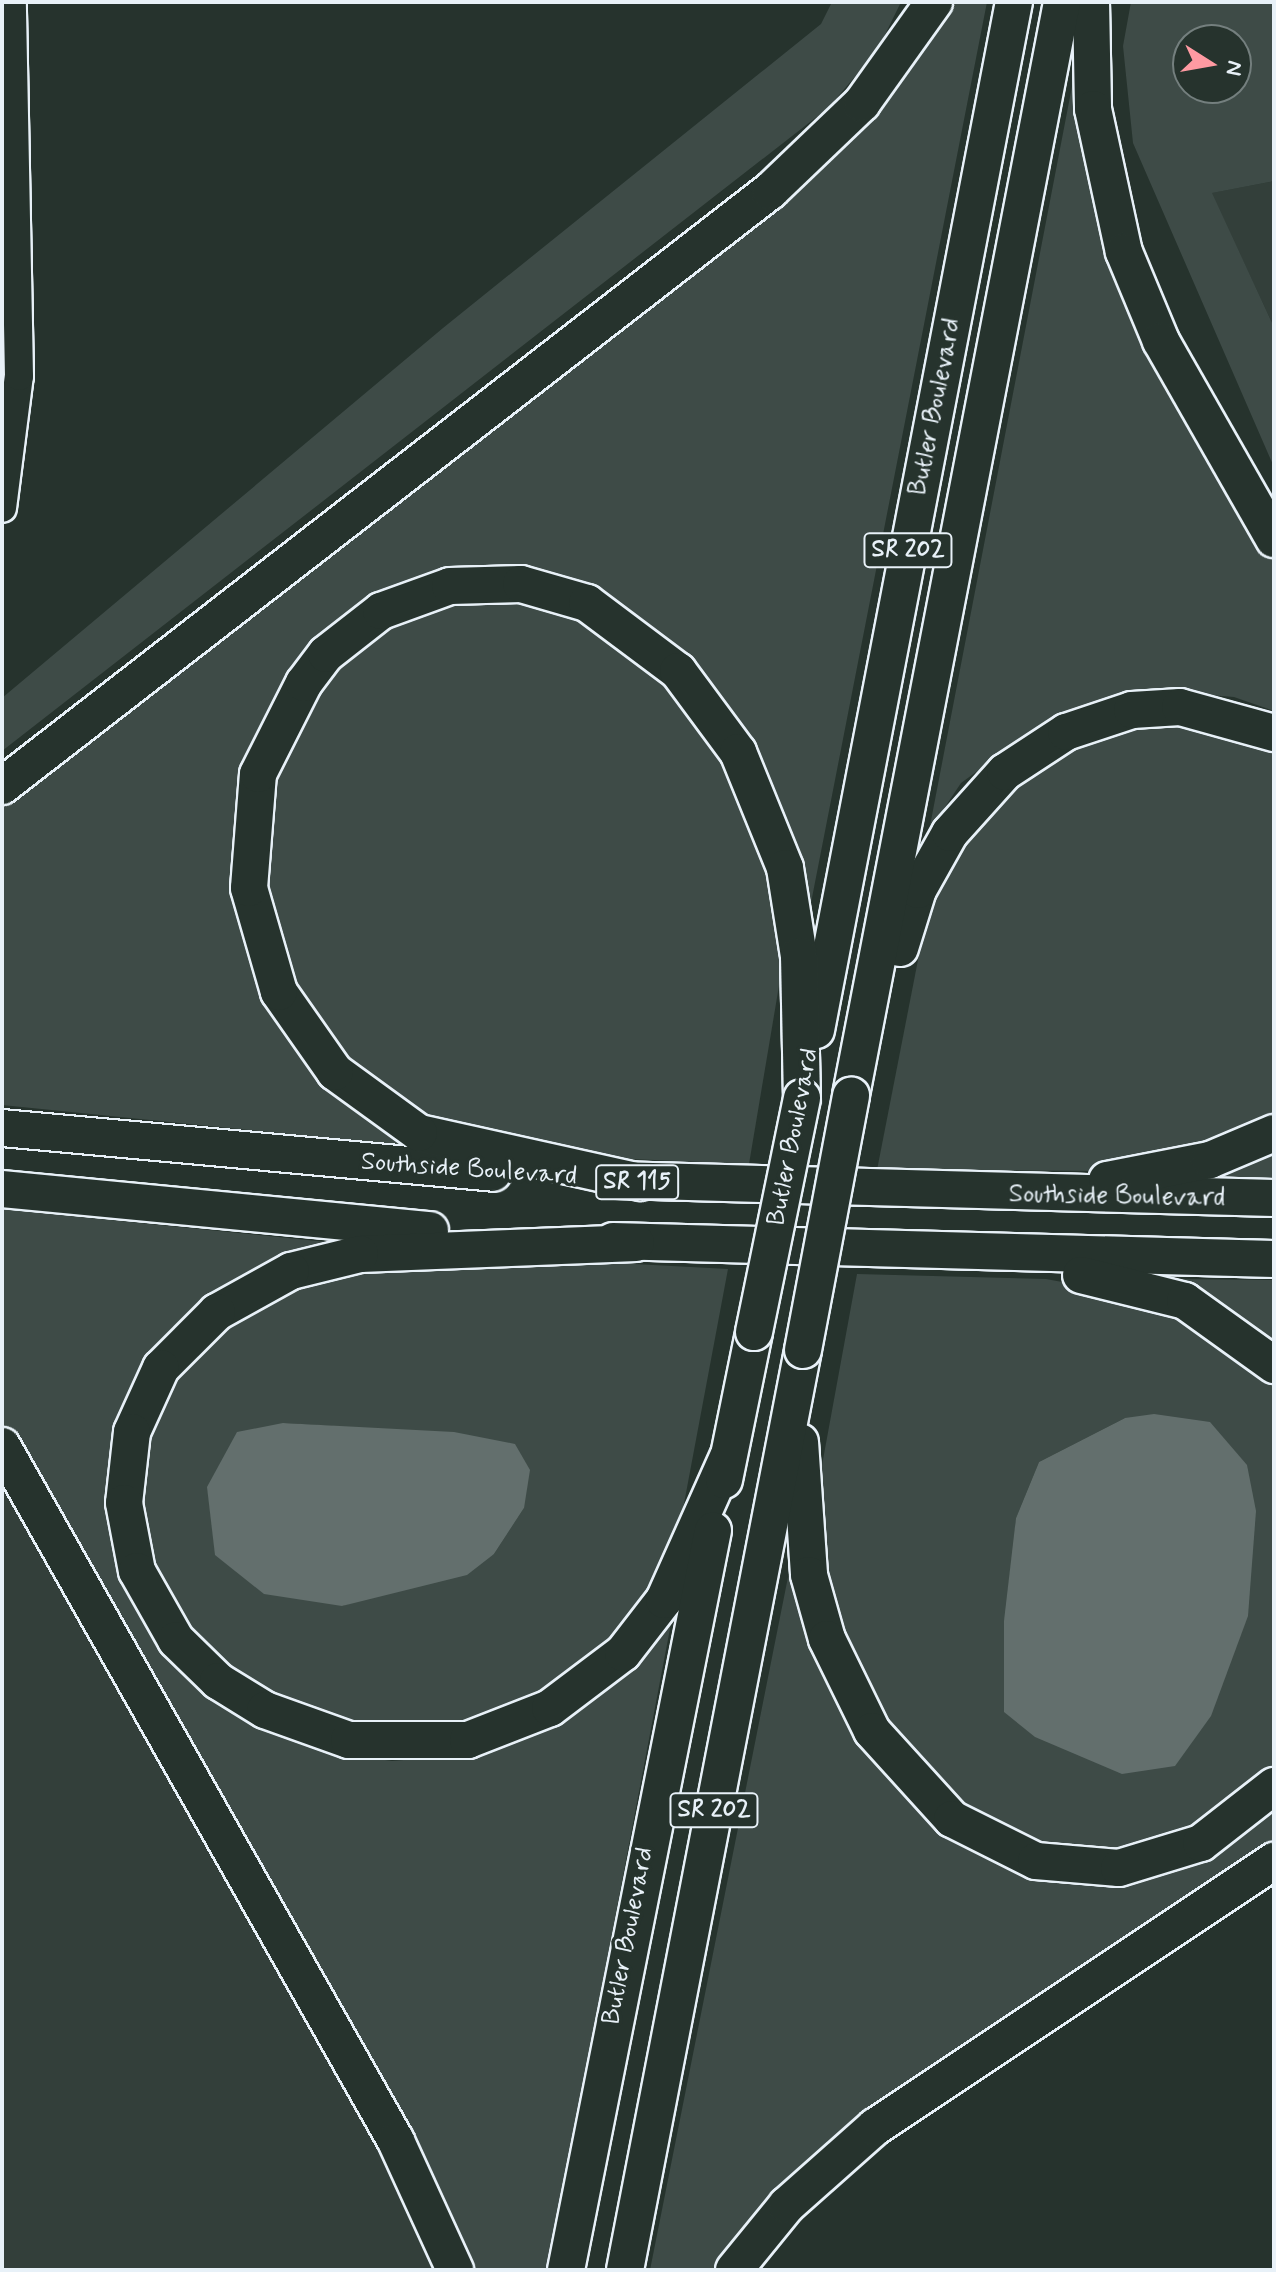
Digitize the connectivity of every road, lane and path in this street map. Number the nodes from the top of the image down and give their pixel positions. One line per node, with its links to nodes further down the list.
1 (12, 2): 6 (main road)
2 (934, 2): 9 (highway)
3 (1014, 2): 11 (highway, Butler Boulevard / SR 202)
4 (1062, 2): 10 (highway, Butler Boulevard / SR 202)
5 (1091, 2): 7 (highway)
6 (2, 508)
7 (1274, 539)
8 (1274, 733): 10 (highway)
9 (2, 786)
10 (867, 1014): 21 (highway, Butler Boulevard / SR 202, bridge)
11 (802, 1098): 14 (highway); 24 (highway, Butler Boulevard / SR 202, bridge)
12 (2, 1128): 14 (highway, Southside Boulevard / SR 115)
13 (1274, 1133): 16 (highway)
14 (640, 1182): 16 (highway, Southside Boulevard / SR 115)
15 (2, 1189): 18 (highway, SR 115)
16 (945, 1195): 17 (highway, Southside Boulevard / SR 115)
17 (1274, 1198)
18 (636, 1243): 19 (highway, SR 115); 24 (highway)
19 (937, 1255): 20 (highway, SR 115); 22 (highway)
20 (1274, 1259)
21 (803, 1350): 25 (highway); 29 (highway, Butler Boulevard / SR 202)
22 (1274, 1365)
23 (2, 1446): 27 (highway)
24 (728, 1457): 28 (highway, Butler Boulevard / SR 202)
25 (1274, 1786)
26 (1274, 1861): 30 (highway)
27 (455, 2270)
28 (566, 2270)
29 (625, 2270)
30 (734, 2270)

